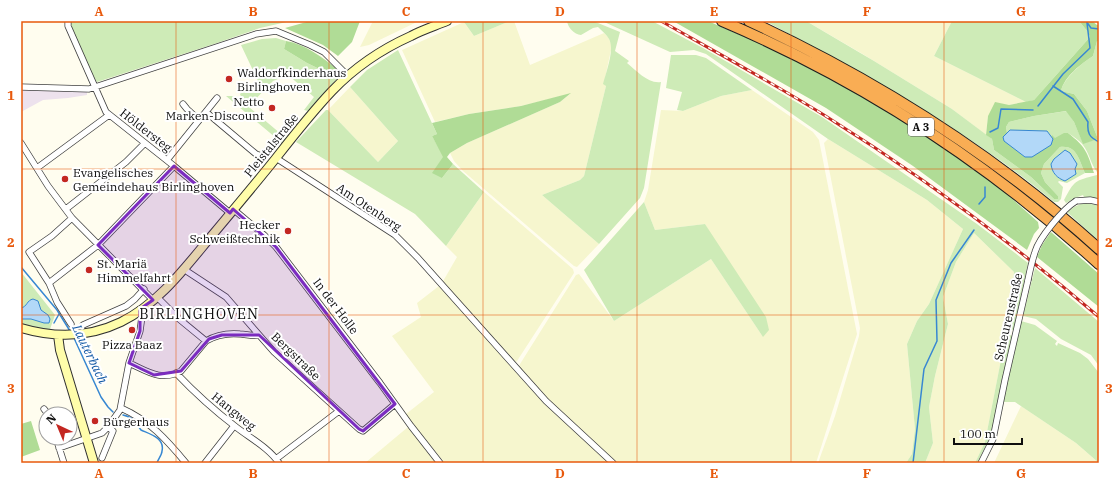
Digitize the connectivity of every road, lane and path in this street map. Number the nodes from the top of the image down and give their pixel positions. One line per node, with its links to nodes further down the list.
1 (68, 21): 7 (street, Höldersteg)
2 (447, 21): 5 (main road, Pleistalstraße)
3 (722, 21): 26 (highway, A 3)
4 (749, 21): 25 (highway, A 3)
5 (348, 76): 7 (street); 16 (main road, Pleistalstraße)
6 (21, 87): 7 (street)
7 (95, 88): 11 (street, Höldersteg)
8 (217, 98): 10 (street)
9 (183, 104): 12 (street)
10 (206, 112): 12 (street); 15 (street)
11 (109, 115): 14 (street, Höldersteg); 19 (street)
12 (199, 120): 17 (street)
13 (21, 143): 19 (street)
14 (145, 143): 17 (street, Höldersteg); 21 (street)
15 (262, 156)
16 (276, 158): 22 (main road, Pleistalstraße); 54 (street, Am Otenberg)
17 (167, 160): 18 (street, Höldersteg)
18 (174, 166): 22 (street, Höldersteg); 24 (street)
19 (37, 168): 21 (street)
20 (1099, 202): 55 (street, Scheurenstraße, bridge)
21 (66, 209): 23 (street)
22 (232, 211): 27 (main road, Pleistalstraße); 40 (street, In der Holle)
23 (72, 218): 24 (street); 28 (street)
24 (98, 245): 28 (street); 29 (street)
25 (1099, 249)
26 (1099, 264)
27 (184, 268): 30 (main road, Pleistalstraße); 36 (street, Bergstraße)
28 (49, 284): 32 (street)
29 (144, 289): 30 (street); 33 (street)
30 (155, 298): 31 (main road, Pleistalstraße); 37 (street)
31 (140, 310): 35 (main road, Pleistalstraße); 38 (street)
32 (72, 324)
33 (83, 325)
34 (21, 328): 35 (main road, Pleistalstraße)
35 (58, 335): 45 (main road)
36 (259, 335): 37 (street); 42 (street, Bergstraße)
37 (206, 341): 39 (street)
38 (129, 363): 39 (street); 41 (street)
39 (176, 373): 43 (street, Hangweg)
40 (395, 404): 42 (street, Bergstraße); 53 (street, In der Holle)
41 (121, 408): 44 (street); 51 (street)
42 (338, 411): 48 (street)
43 (234, 426): 48 (street, Hangweg); 52 (street)
44 (108, 427): 45 (street); 47 (street)
45 (86, 439): 46 (street); 50 (main road)
46 (60, 448): 49 (street)
47 (102, 458)
48 (278, 461)
49 (64, 463)
50 (94, 463)
51 (186, 463)
52 (205, 463)
53 (440, 463)
54 (613, 463)
55 (981, 463)

